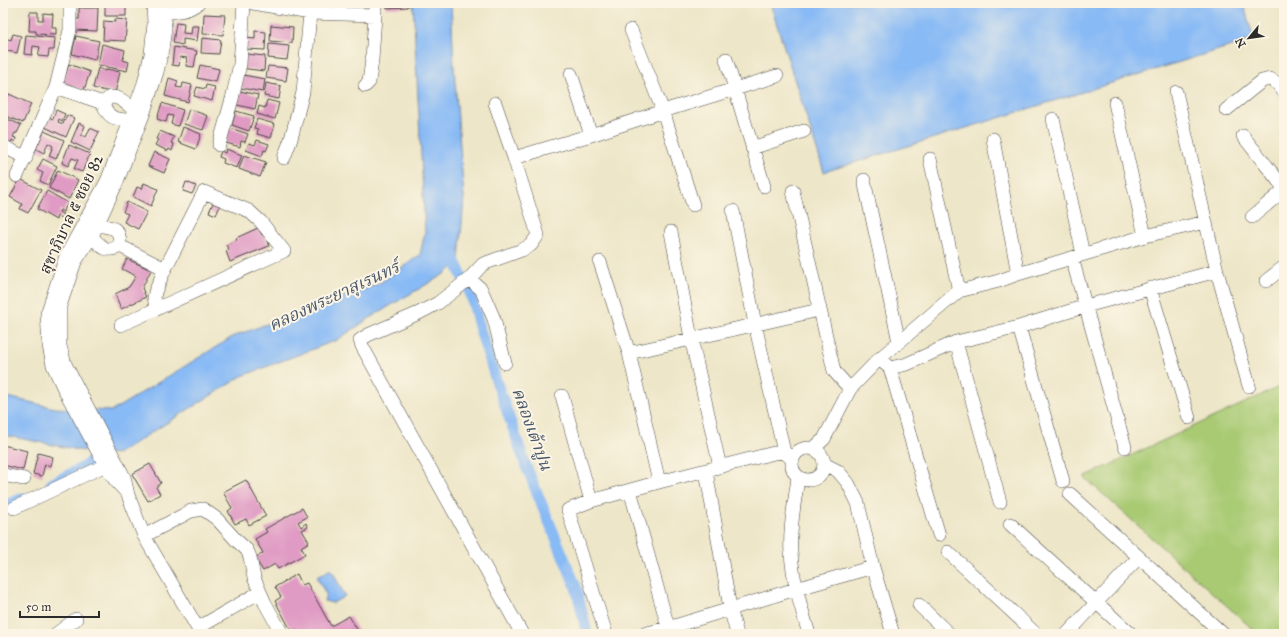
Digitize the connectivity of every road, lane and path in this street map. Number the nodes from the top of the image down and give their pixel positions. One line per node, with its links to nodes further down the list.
1 (70, 3): 13 (street)
2 (198, 3): 5 (street)
3 (244, 3): 28 (street)
4 (253, 3): 6 (street)
5 (159, 7): 22 (street, สุขาภิบาล ๕ ซอย 82)
6 (310, 8): 7 (street); 32 (street)
7 (375, 9): 12 (street)
8 (631, 30): 21 (street)
9 (726, 60): 14 (street)
10 (571, 74): 25 (street)
11 (777, 76): 14 (street)
12 (366, 86)
13 (56, 87): 18 (street); 31 (street)
14 (735, 90): 21 (street); 30 (street)
15 (1176, 92): 43 (street)
16 (1284, 92): 20 (street)
17 (1115, 102): 46 (street)
18 (103, 103): 22 (street); 22 (street)
19 (495, 103): 33 (street)
20 (1226, 110)
21 (663, 111): 25 (street); 40 (street)
22 (137, 118): 44 (street, สุขาภิบาล ๕ ซอย 82)
23 (1053, 119): 48 (street)
24 (804, 131): 30 (street)
25 (591, 135): 33 (street)
26 (1243, 136): 38 (street)
27 (992, 139): 53 (street)
28 (219, 145)
29 (3, 146): 31 (street)
30 (752, 148): 37 (street)
31 (26, 158): 35 (street)
32 (284, 158)
33 (514, 158): 55 (street)
34 (930, 159): 57 (street)
35 (17, 176)
36 (864, 180): 65 (street)
37 (764, 186)
38 (1284, 189): 42 (street)
39 (793, 191): 60 (street)
40 (693, 205)
41 (733, 211): 61 (street)
42 (1252, 217)
43 (1206, 222): 46 (street); 52 (street)
44 (88, 228): 47 (street); 47 (street); 78 (street, สุขาภิบาล ๕ ซอย 82)
45 (671, 232): 64 (street)
46 (1145, 236): 48 (street)
47 (120, 246): 51 (street)
48 (1078, 256): 53 (street); 58 (street)
49 (600, 262): 67 (street)
50 (1284, 267): 54 (street)
51 (164, 269): 59 (street); 59 (street)
52 (1217, 271): 56 (street); 71 (street)
53 (1018, 274): 57 (street)
54 (1266, 281)
55 (465, 283): 69 (street); 108 (street)
56 (1150, 288): 58 (street); 74 (street)
57 (959, 291): 65 (street)
58 (1086, 306): 63 (street); 75 (street)
59 (157, 309): 62 (street)
60 (819, 310): 61 (street); 72 (street)
61 (755, 324): 64 (street); 77 (street)
62 (121, 325)
63 (1019, 327): 66 (street); 85 (street)
64 (691, 338): 67 (street); 80 (street)
65 (899, 342): 68 (street)
66 (956, 342): 70 (street); 90 (street)
67 (629, 353): 86 (street)
68 (879, 359): 70 (street); 72 (street)
69 (505, 363)
70 (890, 368): 93 (street)
71 (1249, 386)
72 (850, 389): 76 (street)
73 (562, 396): 89 (street)
74 (1189, 418)
75 (1125, 447)
76 (813, 449): 77 (street); 79 (street)
77 (788, 456): 80 (street); 83 (street)
78 (109, 462): 91 (street); 94 (street, สุขาภิบาล ๕ ซอย 82)
79 (824, 464): 83 (street); 97 (street)
80 (720, 467): 81 (street)
81 (706, 471): 86 (street); 102 (street)
82 (3, 475): 84 (street)
83 (798, 477): 98 (street)
84 (24, 479)
85 (1063, 481)
86 (659, 482): 87 (street)
87 (630, 490): 89 (street); 105 (street)
88 (1070, 494): 96 (street)
89 (591, 501): 109 (street)
90 (1000, 502)
91 (14, 508)
92 (1010, 524): 100 (street)
93 (938, 535)
94 (144, 536): 99 (street); 104 (street, สุขาภิบาล ๕ ซอย 82)
95 (948, 552): 115 (street)
96 (1139, 557): 100 (street); 118 (street)
97 (873, 567): 98 (street); 113 (street)
98 (796, 588): 102 (street); 112 (street)
99 (260, 592): 104 (street); 107 (street)
100 (1097, 602): 116 (street); 117 (street)
101 (919, 605): 114 (street)
102 (730, 608): 105 (street); 111 (street)
103 (76, 619): 106 (street)
104 (200, 631)
105 (669, 631): 110 (street)
106 (56, 634)
107 (282, 634)
108 (522, 634)
109 (606, 634)
110 (644, 634)
111 (737, 634)
112 (809, 634)
113 (893, 634)
114 (949, 634)
115 (1036, 634)
116 (1067, 634)
117 (1131, 634)
118 (1223, 634)

